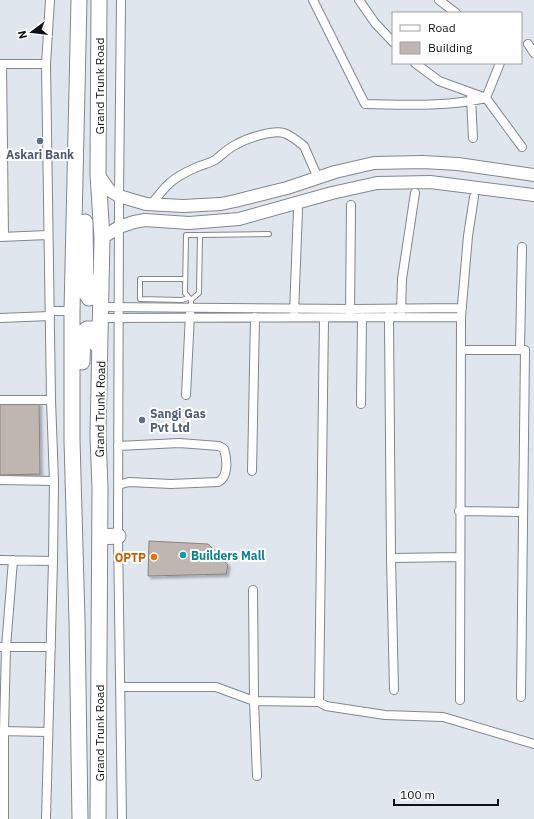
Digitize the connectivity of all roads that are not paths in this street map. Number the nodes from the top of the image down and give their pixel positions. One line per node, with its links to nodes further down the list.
1 (50, 0): 13 (street)
2 (79, 0): 24 (highway, Grand Trunk Road)
3 (99, 0): 20 (highway, Grand Trunk Road)
4 (121, 0): 27 (street)
5 (313, 0): 16 (street)
6 (359, 0): 9 (street)
7 (439, 0): 8 (street)
8 (455, 12)
9 (392, 41)
10 (528, 42): 11 (street)
11 (534, 53)
12 (1, 64): 13 (street); 37 (street)
13 (46, 64): 35 (street)
14 (416, 64): 16 (street)
15 (500, 64): 17 (street)
16 (471, 97): 17 (street); 18 (street)
17 (486, 98): 19 (street)
18 (473, 138)
19 (522, 147)
20 (98, 174): 26 (highway, Grand Trunk Road); 27 (street)
21 (534, 175): 22 (street)
22 (318, 178): 29 (street); 29 (street)
23 (415, 193): 49 (street)
24 (76, 195): 26 (highway); 45 (highway, Grand Trunk Road)
25 (534, 195): 32 (street)
26 (99, 196): 38 (highway, Grand Trunk Road)
27 (119, 196): 29 (street); 33 (street)
28 (474, 197): 44 (street)
29 (149, 204): 32 (street)
30 (351, 205): 47 (street)
31 (298, 210): 43 (street)
32 (145, 220): 33 (street)
33 (119, 227): 38 (street); 42 (street)
34 (269, 234): 36 (lane)
35 (48, 235): 37 (street); 50 (street)
36 (200, 235): 40 (lane); 41 (lane)
37 (2, 237)
38 (102, 238): 46 (highway, Grand Trunk Road)
39 (522, 247): 60 (street)
40 (185, 279): 41 (lane); 41 (lane)
41 (190, 302): 42 (street); 43 (street); 55 (street)
42 (118, 306): 46 (street); 54 (street)
43 (294, 308): 47 (street); 57 (street)
44 (462, 308): 49 (street); 52 (street)
45 (72, 311): 50 (street); 66 (highway, Grand Trunk Road)
46 (101, 312): 54 (street); 65 (highway, Grand Trunk Road)
47 (350, 313): 48 (street); 51 (street); 58 (street)
48 (390, 313): 49 (street); 51 (street); 76 (street)
49 (401, 313): 52 (street)
50 (50, 314): 53 (street); 63 (street)
51 (362, 317): 64 (street)
52 (461, 317): 59 (street)
53 (0, 318)
54 (118, 318): 55 (street); 67 (street)
55 (190, 318): 56 (street); 61 (street)
56 (255, 318): 57 (street); 68 (street)
57 (294, 318): 58 (street)
58 (324, 318): 89 (street)
59 (461, 350): 60 (street); 72 (street)
60 (520, 350): 73 (street)
61 (186, 395)
62 (0, 400): 63 (street)
63 (51, 400): 70 (street)
64 (361, 404)
65 (98, 435): 66 (highway); 75 (highway, Grand Trunk Road)
66 (72, 440): 96 (highway, Grand Trunk Road)
67 (118, 446): 71 (street); 71 (street)
68 (252, 470)
69 (0, 480): 70 (street)
70 (54, 481): 80 (street)
71 (118, 485): 74 (street)
72 (459, 511): 73 (street); 77 (street)
73 (523, 512): 86 (street)
74 (118, 536): 75 (highway); 84 (street)
75 (100, 537): 97 (highway, Grand Trunk Road)
76 (391, 558): 77 (street); 85 (street)
77 (460, 558): 87 (street)
78 (0, 560): 79 (street)
79 (13, 560): 80 (street); 82 (street)
80 (54, 561): 83 (street)
81 (253, 590): 88 (street)
82 (3, 647): 83 (street); 90 (street)
83 (51, 647): 91 (street)
84 (120, 687): 88 (street); 98 (street)
85 (394, 690)
86 (521, 697)
87 (460, 700)
88 (254, 701): 89 (street); 93 (street)
89 (319, 702): 92 (street)
90 (2, 731): 91 (street); 94 (street)
91 (48, 732): 95 (street)
92 (534, 744)
93 (257, 776)
94 (4, 819)
95 (46, 819)
96 (80, 819)
97 (98, 819)
98 (122, 819)

